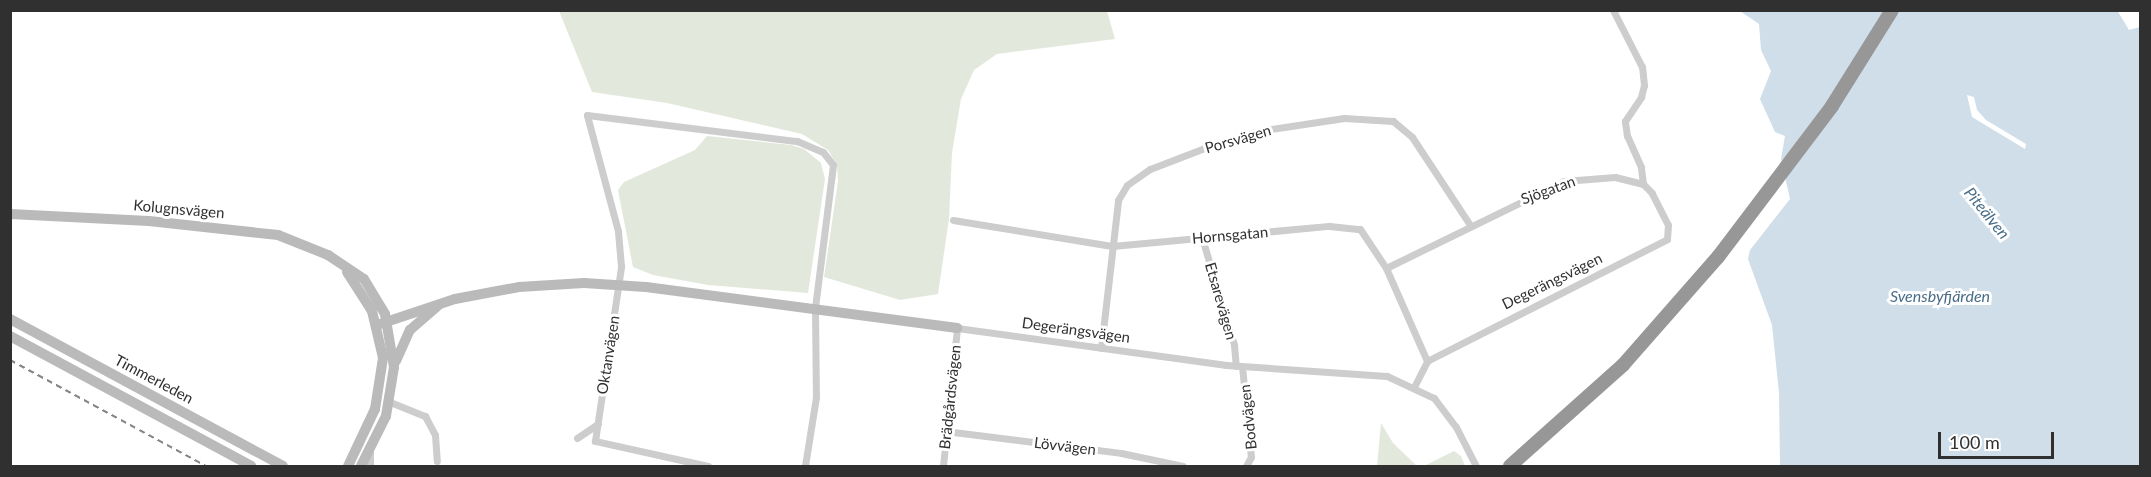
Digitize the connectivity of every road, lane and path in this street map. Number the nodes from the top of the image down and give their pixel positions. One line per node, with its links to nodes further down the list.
1 (1613, 10): 5 (street)
2 (1892, 10): 4 (highway)
3 (1900, 10): 4 (highway)
4 (1783, 179): 42 (highway); 43 (highway)
5 (1643, 184): 8 (street, Sjögatan); 20 (street, Degerängsvägen)
6 (10, 214): 16 (street, Kolugnsvägen)
7 (953, 220): 10 (street, Hornsgatan)
8 (1470, 225): 10 (street, Porsvägen); 11 (street, Sjögatan)
9 (1202, 238): 10 (street, Hornsgatan); 11 (street, Hornsgatan); 21 (street, Etsarevägen)
10 (1112, 246): 19 (street, Porsvägen)
11 (1386, 268): 20 (street, Hornsgatan)
12 (619, 285): 13 (street, Degerängsvägen); 14 (street, Degerängsvägen); 14 (street, Oktanvägen); 25 (street, Oktanvägen)
13 (442, 304): 16 (street, Degerängsvägen); 22 (street, Kolugnsvägen)
14 (815, 308): 17 (street, Degerängsvägen); 37 (street)
15 (10, 319): 32 (street, Timmerleden)
16 (382, 323): 22 (street, Kolugnsvägen); 33 (street, Kolugnsvägen)
17 (957, 328): 19 (street, Degerängsvägen); 26 (street, Brädgårdsvägen)
18 (10, 336): 31 (street, Timmerleden)
19 (1101, 348): 21 (street, Degerängsvägen)
20 (1427, 360): 23 (street)
21 (1239, 366): 23 (street, Degerängsvägen); 40 (street, Bodvägen)
22 (394, 367): 24 (street, Kolugnsvägen)
23 (1414, 387): 41 (street, Degerängsvägen)
24 (390, 402): 28 (street, Kolugnsvägen); 29 (street)
25 (598, 424): 27 (street); 36 (street)
26 (945, 431): 30 (street, Lövvägen); 38 (street, Brädgårdsvägen)
27 (577, 438)
28 (370, 451): 34 (street, Kolugnsvägen); 35 (street, Kolugnsvägen)
29 (436, 461)
30 (1162, 464): 39 (street, Lövvägen)
31 (251, 466)
32 (283, 466)
33 (348, 466)
34 (361, 466)
35 (370, 466)
36 (708, 466)
37 (805, 466)
38 (943, 466)
39 (1183, 466)
40 (1246, 466)
41 (1476, 466)
42 (1510, 466)
43 (1522, 466)

